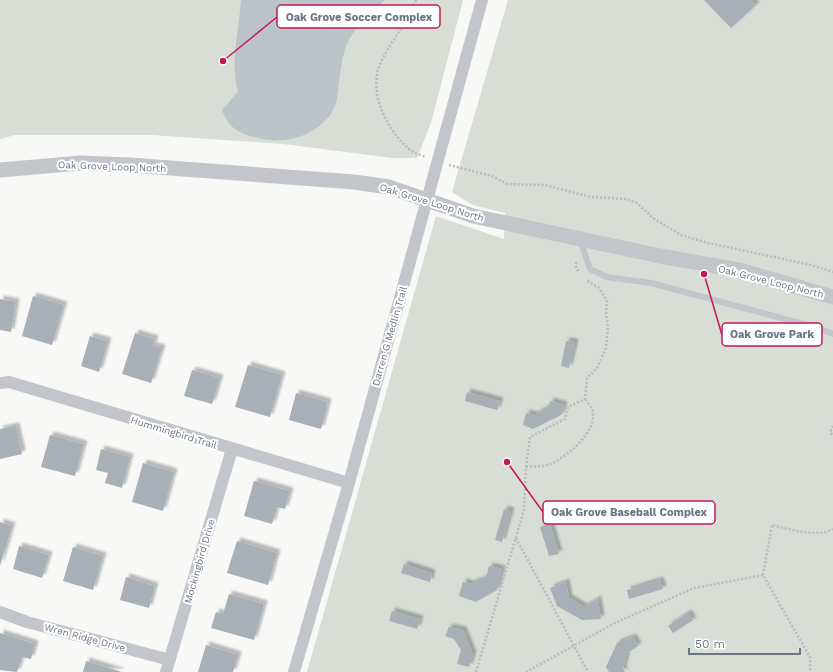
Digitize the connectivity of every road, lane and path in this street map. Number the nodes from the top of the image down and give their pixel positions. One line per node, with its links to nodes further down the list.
1 (416, 0): 3 (path)
2 (482, 0): 3 (street, Darren G Medlin Trail)
3 (438, 162): 5 (street, Darren G Medlin Trail); 8 (path)
4 (0, 170): 5 (street, Oak Grove Loop North)
5 (427, 200): 6 (street, Oak Grove Loop North); 19 (street, Darren G Medlin Trail)
6 (580, 239): 11 (street, Oak Grove Loop North); 12 (lane)
7 (576, 260): 9 (path)
8 (833, 272)
9 (581, 274)
10 (585, 279): 14 (path)
11 (833, 297)
12 (833, 334)
13 (0, 383): 17 (street, Hummingbird Trail)
14 (585, 399): 18 (path); 18 (path)
15 (833, 426): 16 (path)
16 (833, 436)
17 (232, 449): 19 (street, Hummingbird Trail); 25 (street, Mockingbird Drive)
18 (526, 467): 21 (path)
19 (349, 483): 27 (street, Darren G Medlin Trail)
20 (833, 529): 22 (path)
21 (516, 537): 24 (path); 28 (path)
22 (763, 575): 24 (path); 31 (path)
23 (0, 612): 25 (street, Wren Ridge Drive)
24 (575, 647): 29 (path); 30 (path)
25 (170, 660): 26 (street, Mockingbird Drive)
26 (166, 672)
27 (294, 672)
28 (476, 672)
29 (526, 672)
30 (588, 672)
31 (810, 672)

